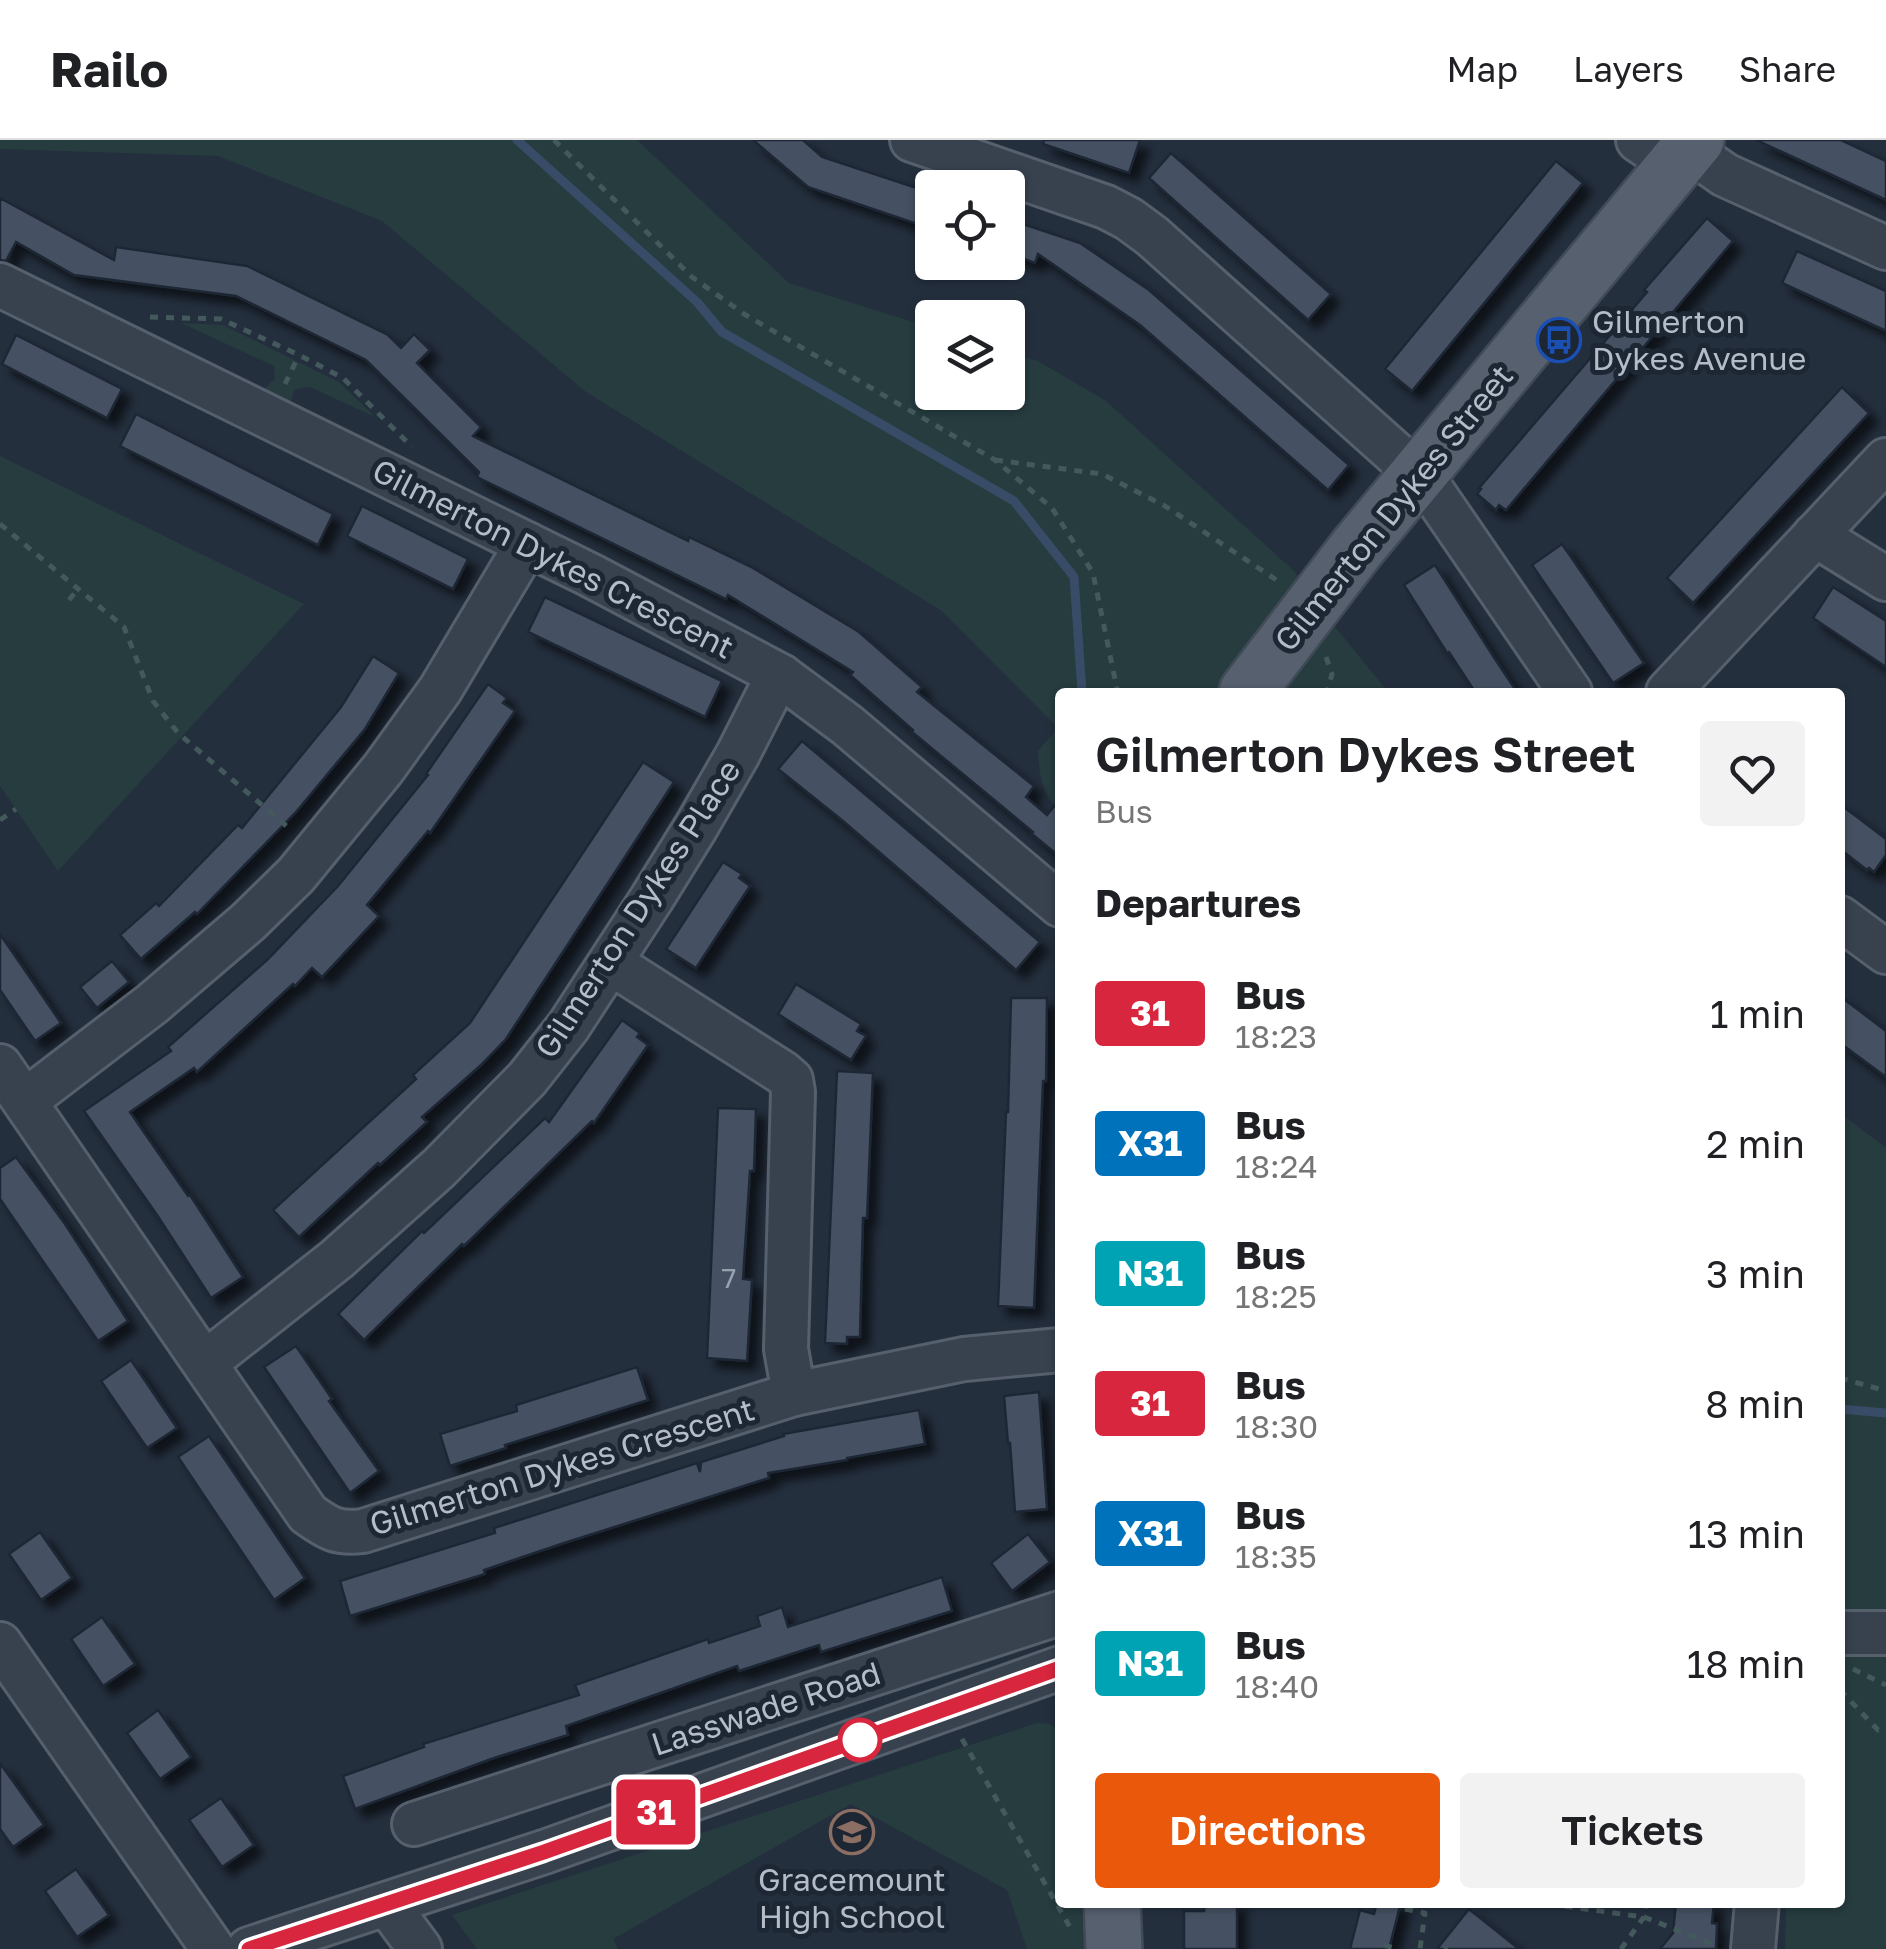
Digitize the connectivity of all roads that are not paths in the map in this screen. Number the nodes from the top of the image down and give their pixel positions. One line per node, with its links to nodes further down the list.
1 (912, 140): 6 (street)
2 (1674, 148): 3 (street); 6 (main road, Gilmerton Dykes Street)
3 (1886, 248)
4 (0, 285): 8 (street, Gilmerton Dykes Crescent)
5 (1886, 460): 7 (street)
6 (1417, 474): 11 (main road, Gilmerton Dykes Street); 12 (street)
7 (1815, 535): 9 (street); 13 (street)
8 (527, 544): 10 (street, Gilmerton Dykes Crescent); 19 (street)
9 (1886, 580)
10 (781, 676): 14 (street, Gilmerton Dykes Crescent); 17 (street, Gilmerton Dykes Place)
11 (1250, 688)
12 (1567, 688)
13 (1672, 688)
14 (1055, 901)
15 (1845, 922): 16 (street)
16 (1886, 952)
17 (611, 963): 21 (street, Gilmerton Dykes Place); 22 (street)
18 (0, 1066): 19 (street, Gilmerton Dykes Crescent)
19 (26, 1101): 21 (street, Gilmerton Dykes Crescent)
20 (1055, 1350): 22 (street, Gilmerton Dykes Crescent)
21 (205, 1363): 22 (street, Gilmerton Dykes Crescent)
22 (794, 1394)
23 (1055, 1615): 28 (street, Lasswade Road)
24 (1845, 1633): 25 (street)
25 (1886, 1633)
26 (0, 1644): 31 (street)
27 (1055, 1670): 29 (street, Lasswade Road)
28 (414, 1824)
29 (387, 1904): 32 (street, Lasswade Road); 33 (street)
30 (1756, 1908): 34 (street)
31 (213, 1949)
32 (249, 1949)
33 (420, 1949)
34 (1753, 1949)

